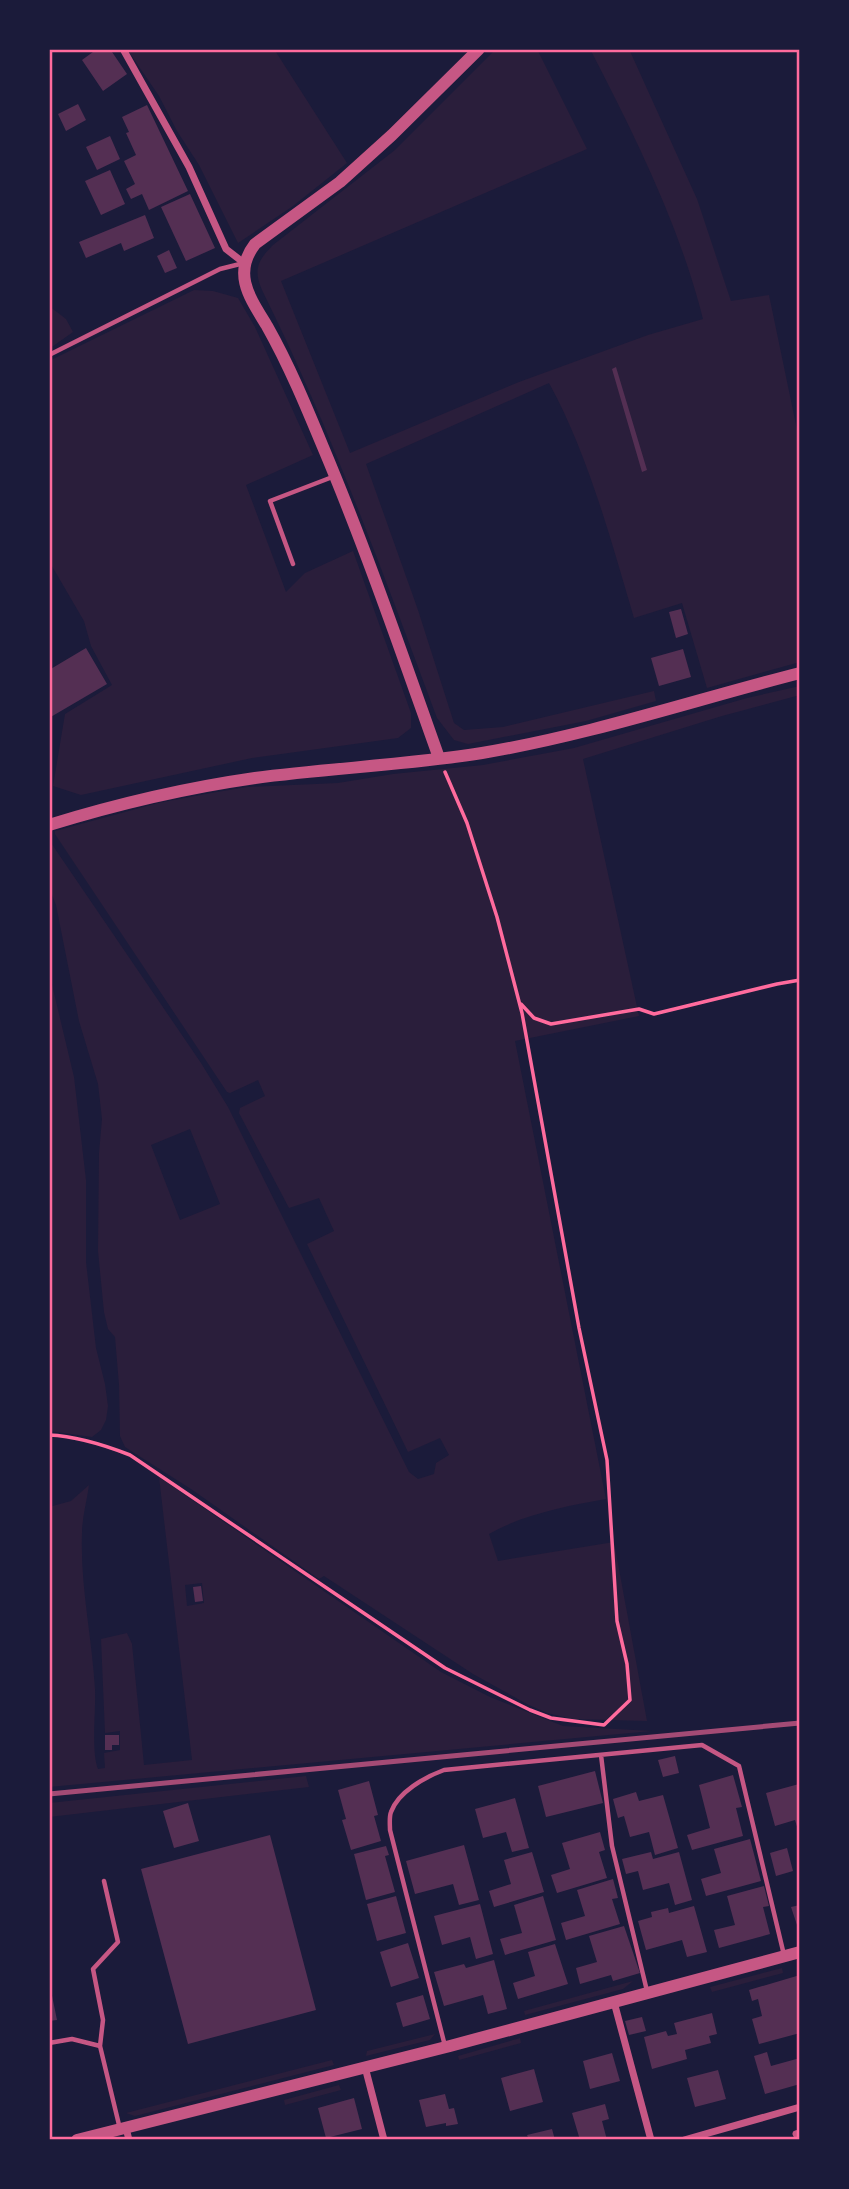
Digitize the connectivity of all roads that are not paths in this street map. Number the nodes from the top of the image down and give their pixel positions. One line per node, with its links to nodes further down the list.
1 (123, 49): 3 (street)
2 (479, 49): 3 (street)
3 (244, 263): 4 (lane); 5 (street)
4 (49, 355)
5 (335, 476): 6 (lane); 8 (street)
6 (293, 564)
7 (800, 673): 8 (street)
8 (439, 758): 9 (street)
9 (49, 825)
10 (601, 1755): 13 (lane); 14 (lane); 18 (lane)
11 (104, 1881): 17 (lane)
12 (800, 1952): 13 (street)
13 (784, 1956): 14 (street)
14 (647, 1993): 15 (street)
15 (614, 2002): 18 (street); 24 (street)
16 (49, 2043): 17 (lane)
17 (100, 2046): 21 (lane)
18 (446, 2047): 19 (street)
19 (365, 2067): 21 (street); 23 (street)
20 (800, 2107): 25 (street)
21 (125, 2133): 22 (street)
22 (77, 2140)
23 (384, 2140)
24 (651, 2140)
25 (684, 2140)

